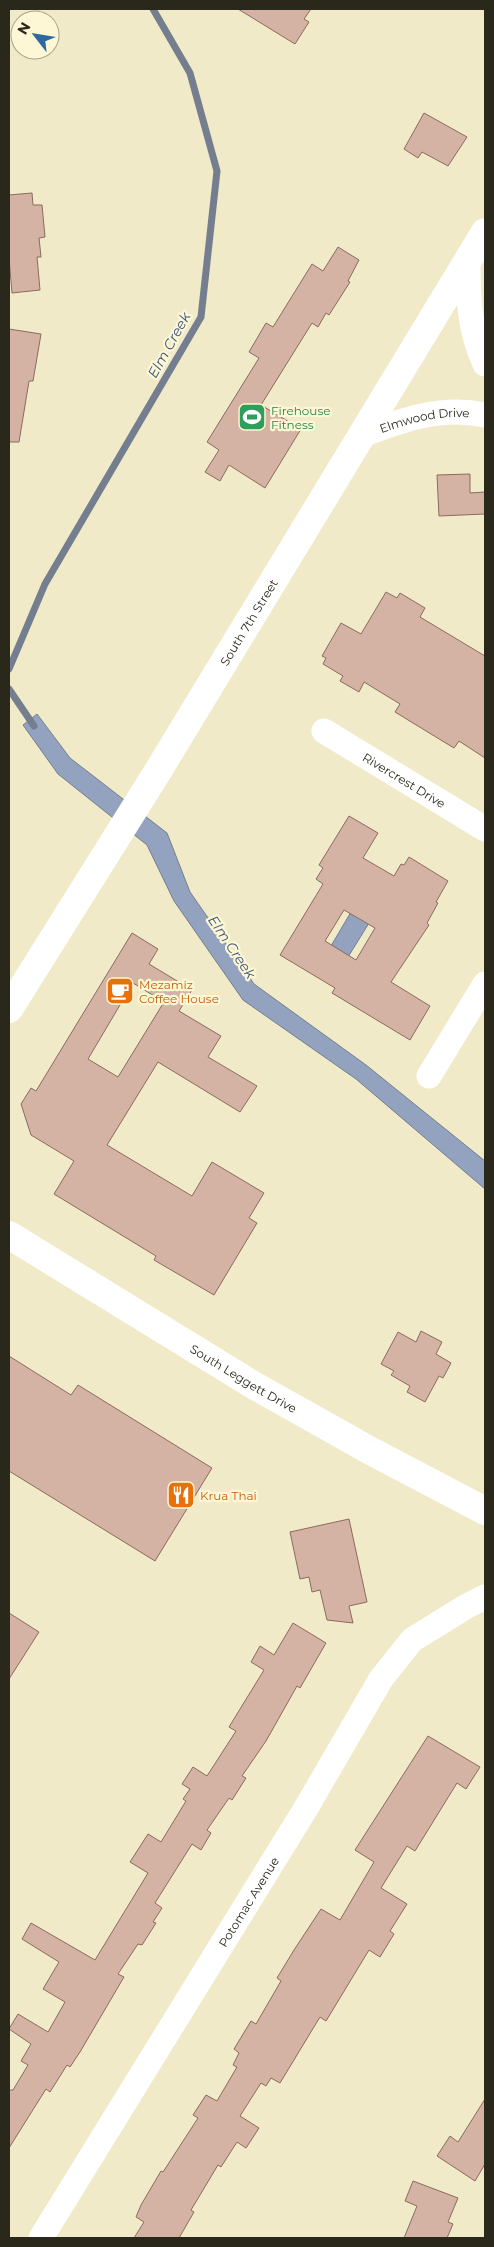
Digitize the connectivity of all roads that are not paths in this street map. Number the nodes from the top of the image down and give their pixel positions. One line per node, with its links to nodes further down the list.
1 (485, 232): 2 (main road, South 7th Street)
2 (468, 259): 3 (street); 5 (main road, South 7th Street)
3 (485, 364)
4 (485, 415): 5 (street, Elmwood Drive)
5 (363, 435): 9 (main road, South 7th Street)
6 (324, 731): 7 (street, Rivercrest Drive)
7 (485, 829)
8 (485, 984): 10 (street)
9 (9, 1009)
10 (429, 1076)
11 (9, 1235): 12 (main road, South Leggett Drive)
12 (485, 1511)
13 (485, 1597): 14 (street, Potomac Avenue)
14 (41, 2238)

